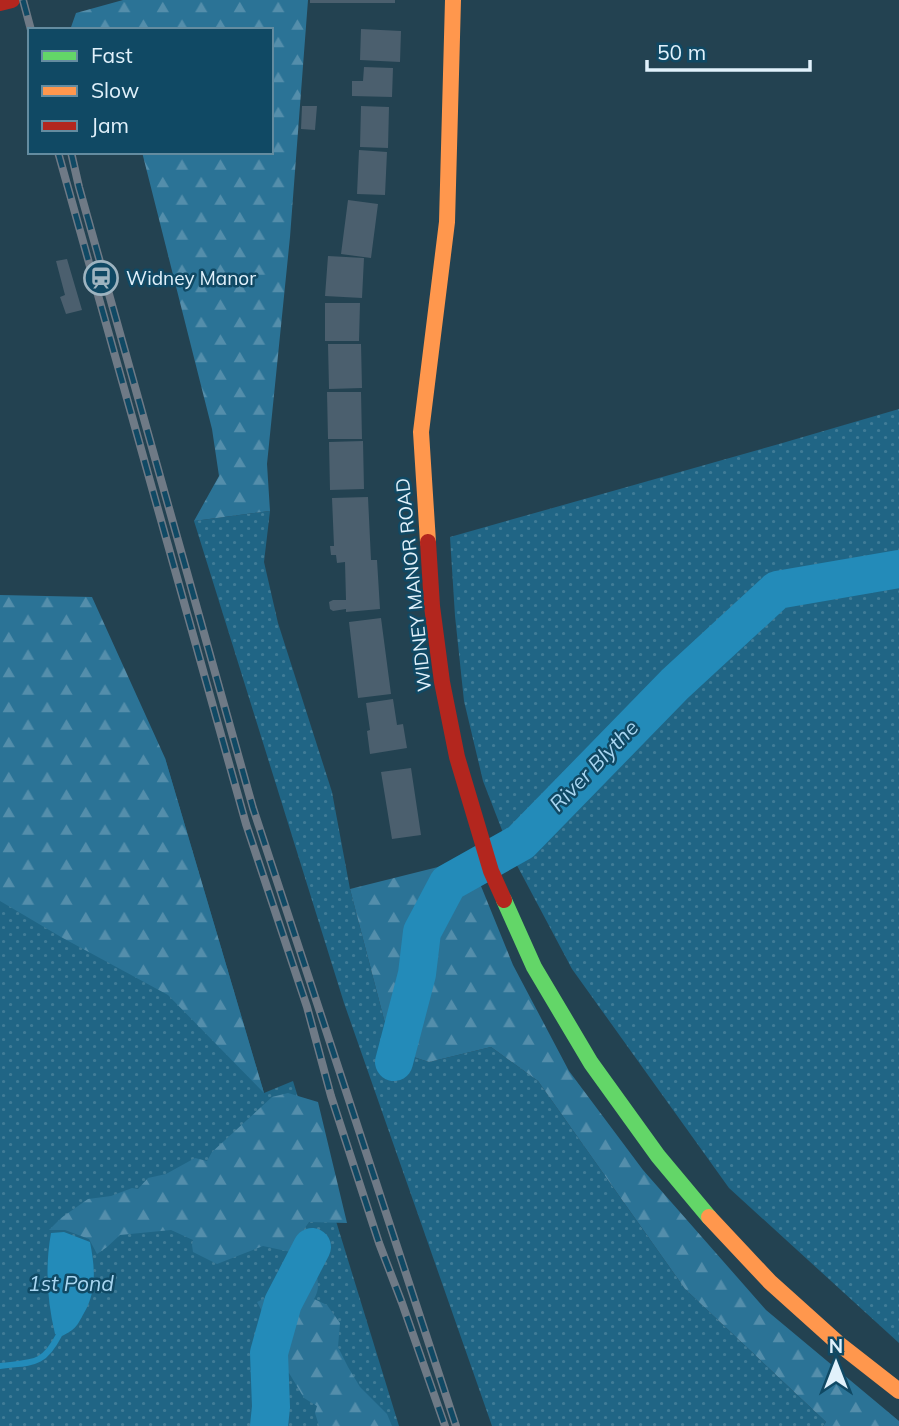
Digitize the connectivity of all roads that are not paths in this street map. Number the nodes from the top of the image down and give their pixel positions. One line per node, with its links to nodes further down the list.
1 (12, 0): 3 (street)
2 (453, 0): 4 (street, WIDNEY MANOR ROAD)
3 (0, 4)
4 (899, 1391)

